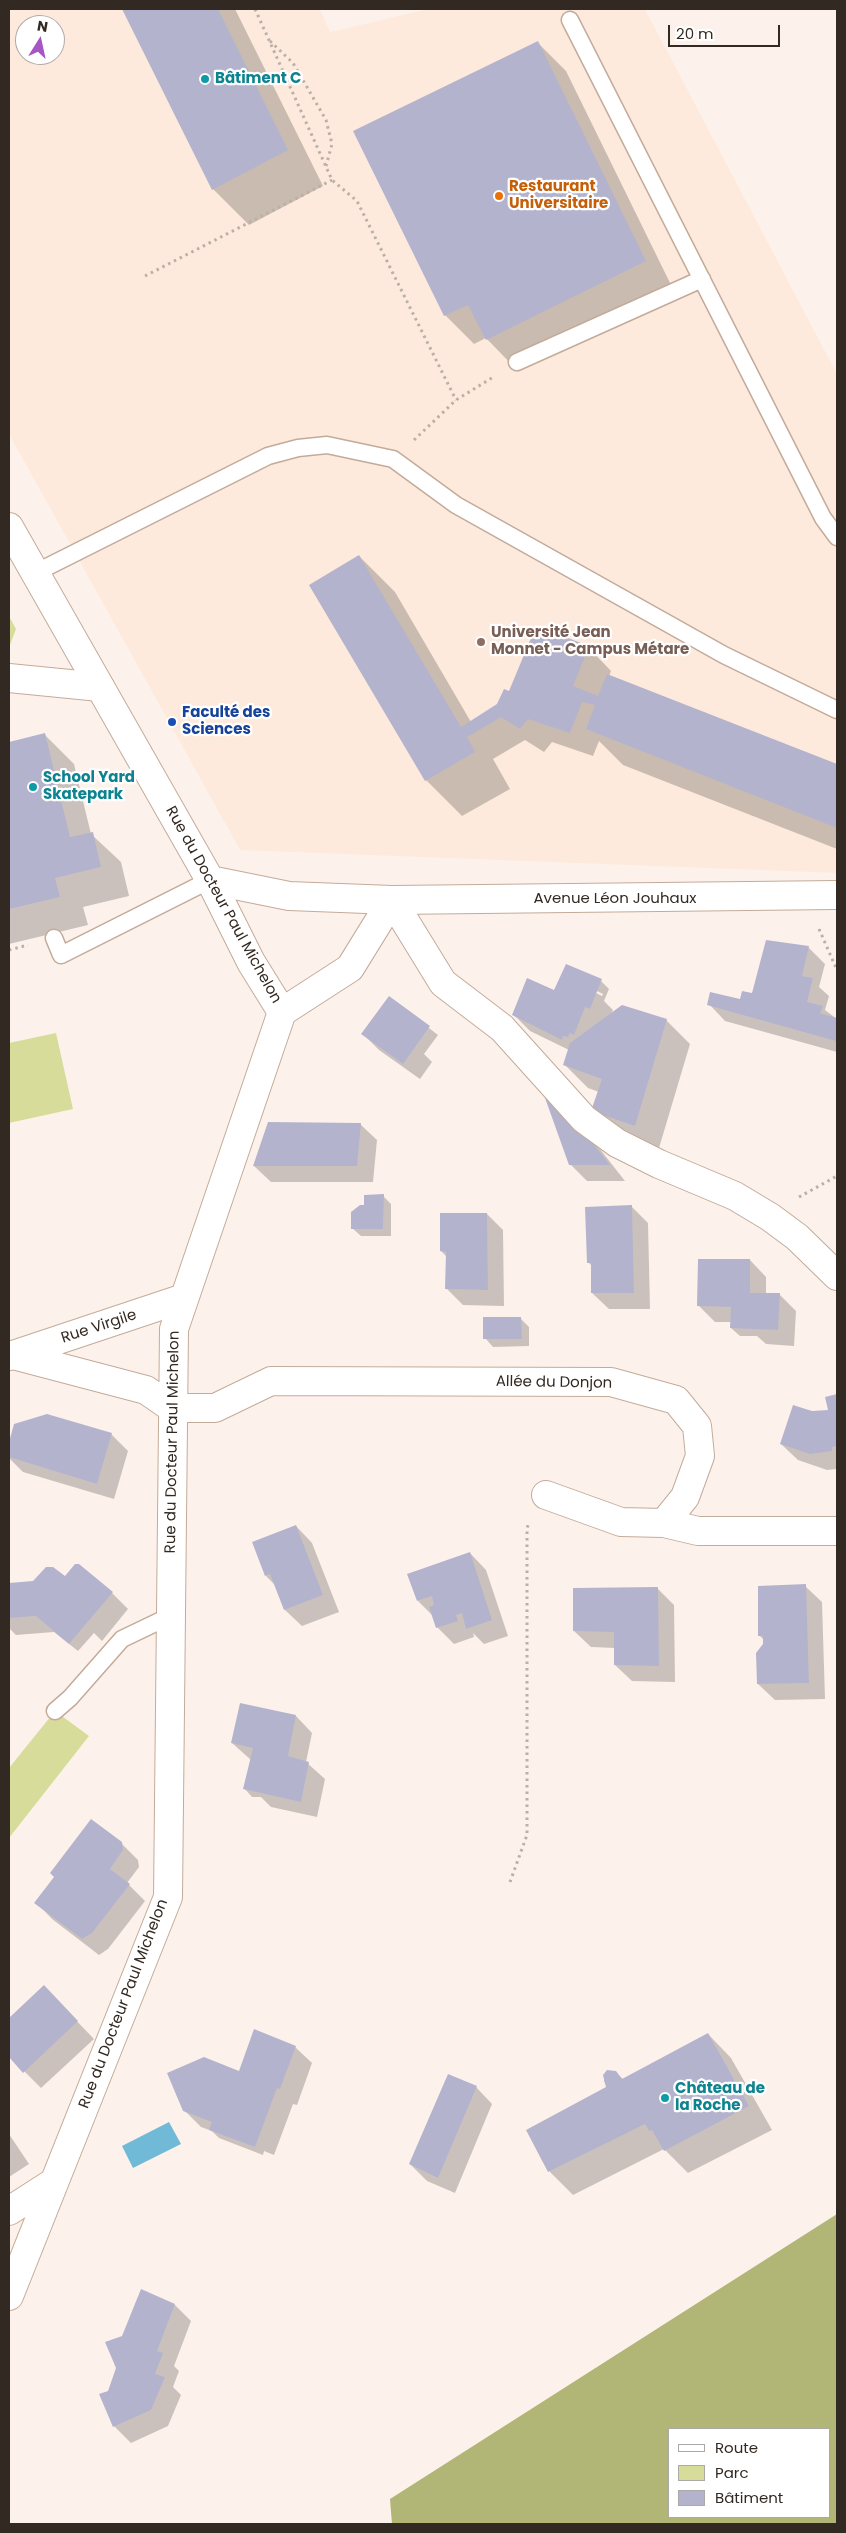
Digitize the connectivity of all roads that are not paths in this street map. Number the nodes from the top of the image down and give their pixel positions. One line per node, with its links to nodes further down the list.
1 (570, 20): 2 (lane)
2 (702, 279): 3 (lane); 5 (lane)
3 (517, 362)
4 (9, 527): 6 (street, Rue du Docteur Paul Michelon)
5 (837, 537)
6 (34, 573): 8 (street, Rue du Docteur Paul Michelon); 9 (lane)
7 (9, 678): 8 (street)
8 (100, 687): 10 (street, Rue du Docteur Paul Michelon)
9 (837, 710)
10 (210, 880): 12 (street, Avenue Léon Jouhaux); 13 (lane); 14 (street, Rue du Docteur Paul Michelon)
11 (824, 896): 12 (street, Avenue Léon Jouhaux)
12 (392, 900): 14 (street); 15 (street)
13 (54, 938)
14 (282, 1012): 16 (street, Rue du Docteur Paul Michelon)
15 (837, 1276)
16 (184, 1298): 17 (street, Rue Virgile); 18 (street, Rue du Docteur Paul Michelon)
17 (11, 1356): 18 (street, Rue Virgile)
18 (172, 1408): 20 (street, Allée du Donjon); 22 (street, Rue du Docteur Paul Michelon)
19 (546, 1495): 20 (street)
20 (664, 1522): 21 (street)
21 (837, 1531)
22 (170, 1616): 23 (lane); 24 (street, Rue du Docteur Paul Michelon)
23 (55, 1711)
24 (54, 2182): 25 (street); 26 (street, Rue du Docteur Paul Michelon)
25 (9, 2210)
26 (9, 2296)

